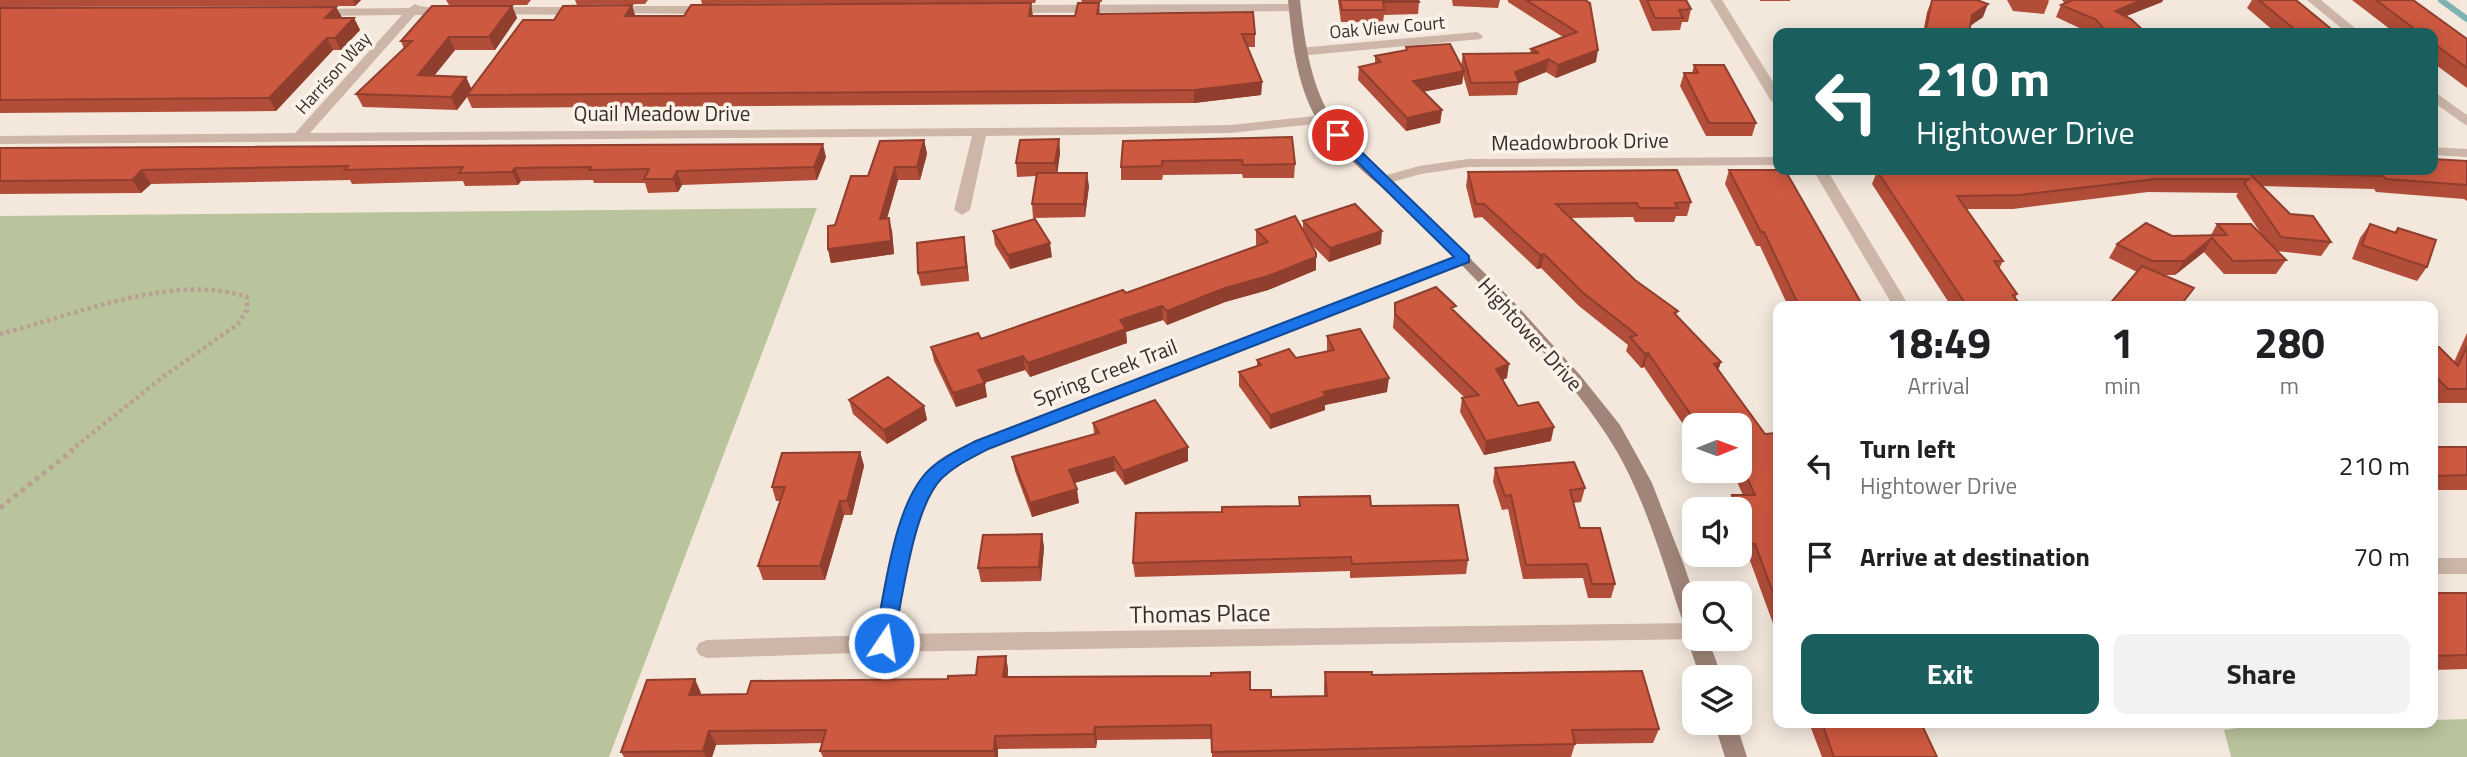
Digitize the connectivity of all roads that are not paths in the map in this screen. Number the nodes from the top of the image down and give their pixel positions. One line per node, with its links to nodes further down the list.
1 (422, 0): 7 (street, Harrison Way)
2 (1716, 0): 14 (street)
3 (2313, 0): 11 (street)
4 (1294, 4): 5 (street); 13 (main road, Hightower Drive)
5 (991, 9)
6 (729, 10): 9 (street)
7 (412, 11): 8 (street); 10 (street); 19 (street, Harrison Way)
8 (467, 11)
9 (481, 11)
10 (302, 12)
11 (2349, 28)
12 (1477, 36): 13 (street, Oak View Court)
13 (1299, 52): 16 (main road, Hightower Drive)
14 (1773, 93)
15 (2438, 99): 17 (street)
16 (1324, 119): 18 (street, Quail Meadow Drive); 25 (main road, Hightower Drive)
17 (2467, 122)
18 (980, 132): 19 (street, Quail Meadow Drive); 26 (street)
19 (299, 137): 20 (street, Quail Meadow Drive)
20 (0, 140)
21 (2438, 151): 22 (street)
22 (2467, 153)
23 (1773, 161): 25 (street, Meadowbrook Drive)
24 (1823, 175): 28 (street)
25 (1385, 180): 27 (main road, Hightower Drive)
26 (962, 210)
27 (1464, 259): 31 (main road, Hightower Drive); 33 (street, Spring Creek Trail)
28 (1898, 301)
29 (2438, 566): 30 (street)
30 (2467, 566)
31 (1682, 591)
32 (1682, 632): 33 (street, Thomas Place)
33 (884, 643): 34 (street, Thomas Place)
34 (707, 649)
35 (1729, 735): 36 (main road)
36 (1736, 757)

